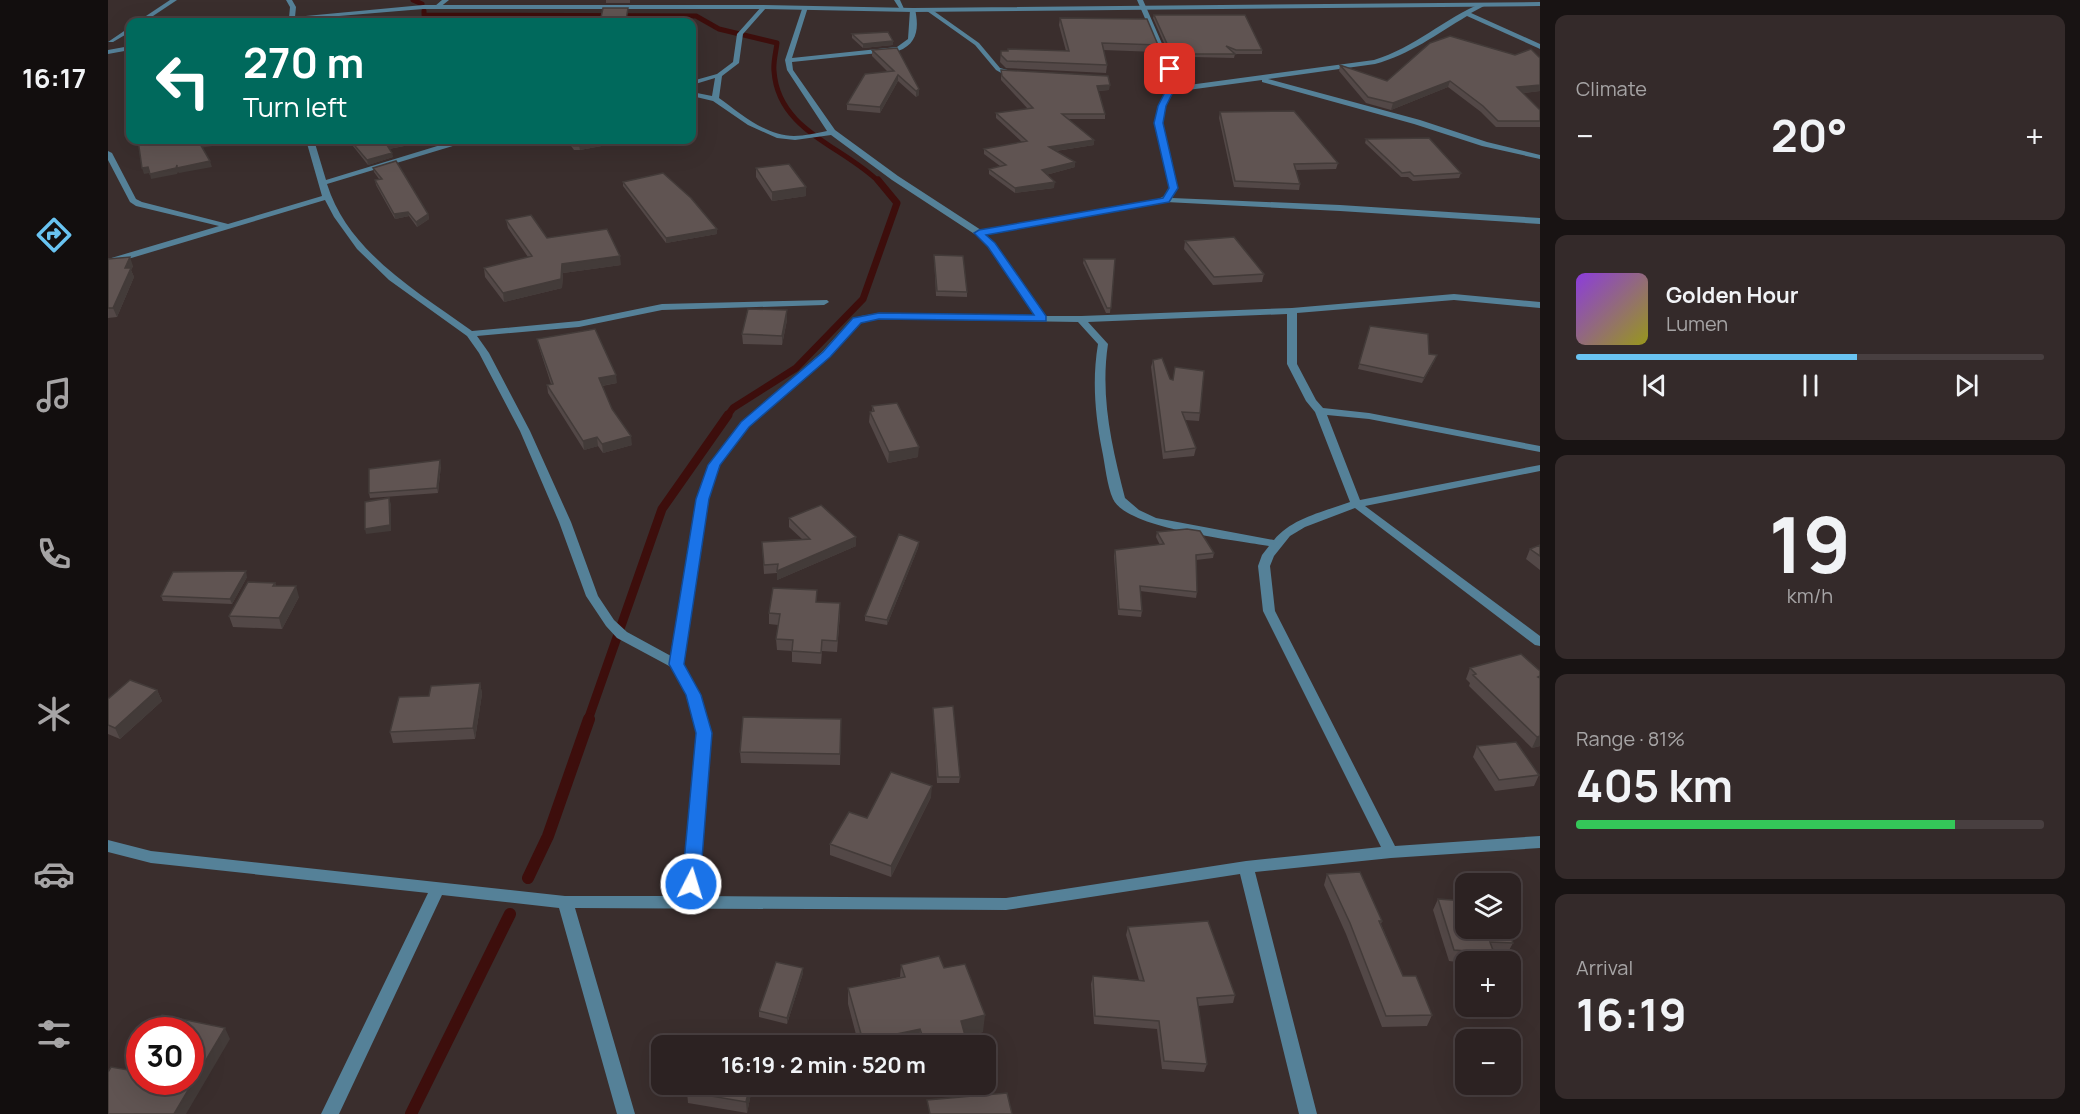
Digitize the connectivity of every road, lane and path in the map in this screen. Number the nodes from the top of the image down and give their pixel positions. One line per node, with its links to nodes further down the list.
1 (174, 0): 18 (street)
2 (289, 0): 19 (street)
3 (446, 0): 13 (street)
4 (897, 0): 14 (street)
5 (1371, 0): 9 (street)
6 (729, 3): 11 (street); 13 (street)
7 (1141, 4): 9 (street); 16 (street); 31 (street)
8 (1540, 4): 10 (street)
9 (1377, 5): 10 (street)
10 (1482, 5): 17 (street)
11 (764, 7): 12 (street); 28 (street)
12 (805, 7): 14 (street); 26 (street)
13 (437, 8): 20 (street)
14 (903, 10): 15 (street)
15 (913, 10): 16 (street); 26 (street)
16 (929, 10): 27 (street)
17 (1465, 13): 23 (street); 29 (street)
18 (146, 18)
19 (292, 18)
20 (316, 18)
21 (126, 31): 22 (street)
22 (109, 42)
23 (1540, 47)
24 (126, 49): 25 (street)
25 (108, 52)
26 (788, 60): 34 (street)
27 (1024, 74)
28 (719, 75): 30 (street); 33 (street)
29 (1258, 78): 31 (street); 38 (street)
30 (696, 82)
31 (1170, 90): 41 (street)
32 (696, 95): 33 (street)
33 (715, 99): 34 (street)
34 (832, 132): 44 (street)
35 (311, 144): 39 (street)
36 (450, 144): 39 (street)
37 (108, 153): 43 (street)
38 (1540, 157)
39 (323, 183): 40 (street)
40 (327, 197): 43 (street); 51 (street)
41 (1166, 200): 42 (street); 44 (street)
42 (1540, 221)
43 (226, 225): 45 (street)
44 (979, 233): 49 (street)
45 (108, 262)
46 (824, 302): 51 (street)
47 (1540, 305): 48 (street)
48 (1292, 311): 50 (street); 52 (street)
49 (1042, 319): 50 (street); 58 (street)
50 (1081, 319): 56 (street)
51 (470, 334): 58 (street)
52 (1320, 411): 53 (street); 55 (street)
53 (1540, 449)
54 (1540, 468): 55 (street)
55 (1356, 504): 56 (street); 57 (street)
56 (1275, 544): 61 (street)
57 (1540, 642)
58 (676, 664): 65 (street)
59 (1540, 842): 61 (street)
60 (108, 846): 63 (street)
61 (1390, 852): 62 (street)
62 (1246, 867): 65 (street); 68 (street)
63 (438, 888): 64 (street); 66 (street)
64 (565, 902): 65 (street); 67 (street)
65 (689, 904)
66 (330, 1114)
67 (626, 1114)
68 (1308, 1114)

